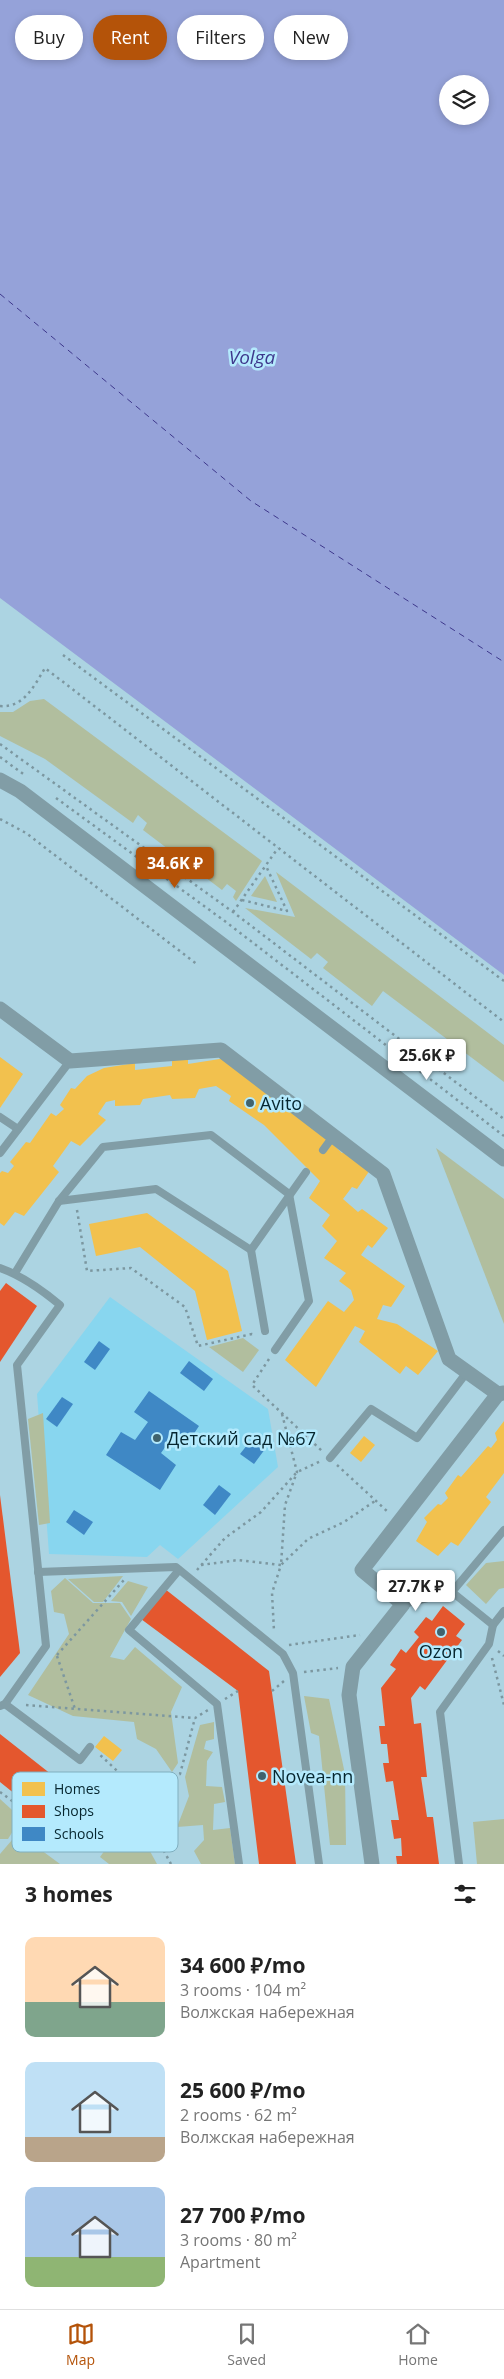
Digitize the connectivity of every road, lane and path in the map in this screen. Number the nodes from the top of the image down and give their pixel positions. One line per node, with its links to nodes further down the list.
1 (63, 655): 14 (path)
2 (0, 706): 9 (path)
3 (0, 744): 12 (path)
4 (0, 757): 6 (path)
5 (0, 780): 25 (street)
6 (32, 780)
7 (48, 792): 22 (path)
8 (0, 818): 13 (path)
9 (278, 848): 10 (path); 16 (path)
10 (266, 866): 11 (path); 11 (path)
11 (242, 900): 12 (path)
12 (233, 912): 19 (path)
13 (198, 965)
14 (504, 981)
15 (0, 1009): 17 (street)
16 (504, 1022)
17 (70, 1061): 20 (lane); 21 (street)
18 (0, 1117): 20 (lane)
19 (504, 1118)
20 (18, 1129): 24 (lane)
21 (334, 1135): 23 (lane); 35 (street)
22 (504, 1136)
23 (323, 1150)
24 (0, 1153)
25 (504, 1159)
26 (306, 1172): 27 (lane)
27 (289, 1194): 29 (lane); 30 (lane); 34 (lane)
28 (76, 1199): 29 (lane); 30 (lane); 34 (path)
29 (59, 1201): 32 (lane)
30 (251, 1250): 33 (lane)
31 (0, 1268): 32 (lane)
32 (15, 1273): 47 (lane)
33 (265, 1331)
34 (275, 1350): 37 (path)
35 (467, 1372): 36 (street); 38 (lane)
36 (501, 1394): 41 (street)
37 (282, 1412): 38 (path); 39 (path)
38 (330, 1458): 39 (path); 40 (path)
39 (297, 1472): 43 (path); 44 (path)
40 (375, 1501): 41 (path); 44 (path)
41 (399, 1523): 50 (street)
42 (504, 1530): 49 (lane)
43 (201, 1565): 44 (path); 48 (path)
44 (281, 1565): 56 (path)
45 (135, 1568): 46 (lane); 47 (lane); 57 (path)
46 (179, 1570): 48 (lane); 64 (lane)
47 (38, 1572): 55 (lane)
48 (190, 1579): 56 (lane)
49 (452, 1592): 50 (lane); 52 (lane)
50 (403, 1604): 53 (street)
51 (504, 1611): 52 (lane)
52 (493, 1625): 54 (lane)
53 (382, 1632): 56 (path); 59 (street)
54 (489, 1644): 58 (path); 65 (path); 78 (lane)
55 (46, 1646): 57 (path); 63 (lane)
56 (274, 1647): 60 (lane)
57 (57, 1655): 66 (path)
58 (504, 1656)
59 (353, 1667): 60 (path); 77 (street)
60 (293, 1673): 62 (path); 76 (lane)
61 (238, 1691): 64 (path)
62 (272, 1691)
63 (2, 1704): 66 (path); 68 (lane)
64 (217, 1704): 67 (path); 75 (lane)
65 (504, 1705)
66 (75, 1709): 67 (path)
67 (195, 1718): 70 (path)
68 (90, 1747): 69 (path)
69 (119, 1772)
70 (178, 1775)
71 (0, 1792): 72 (path)
72 (12, 1801)
73 (164, 1852): 74 (path)
74 (171, 1864)
75 (239, 1864)
76 (319, 1864)
77 (372, 1864)
78 (460, 1864)

